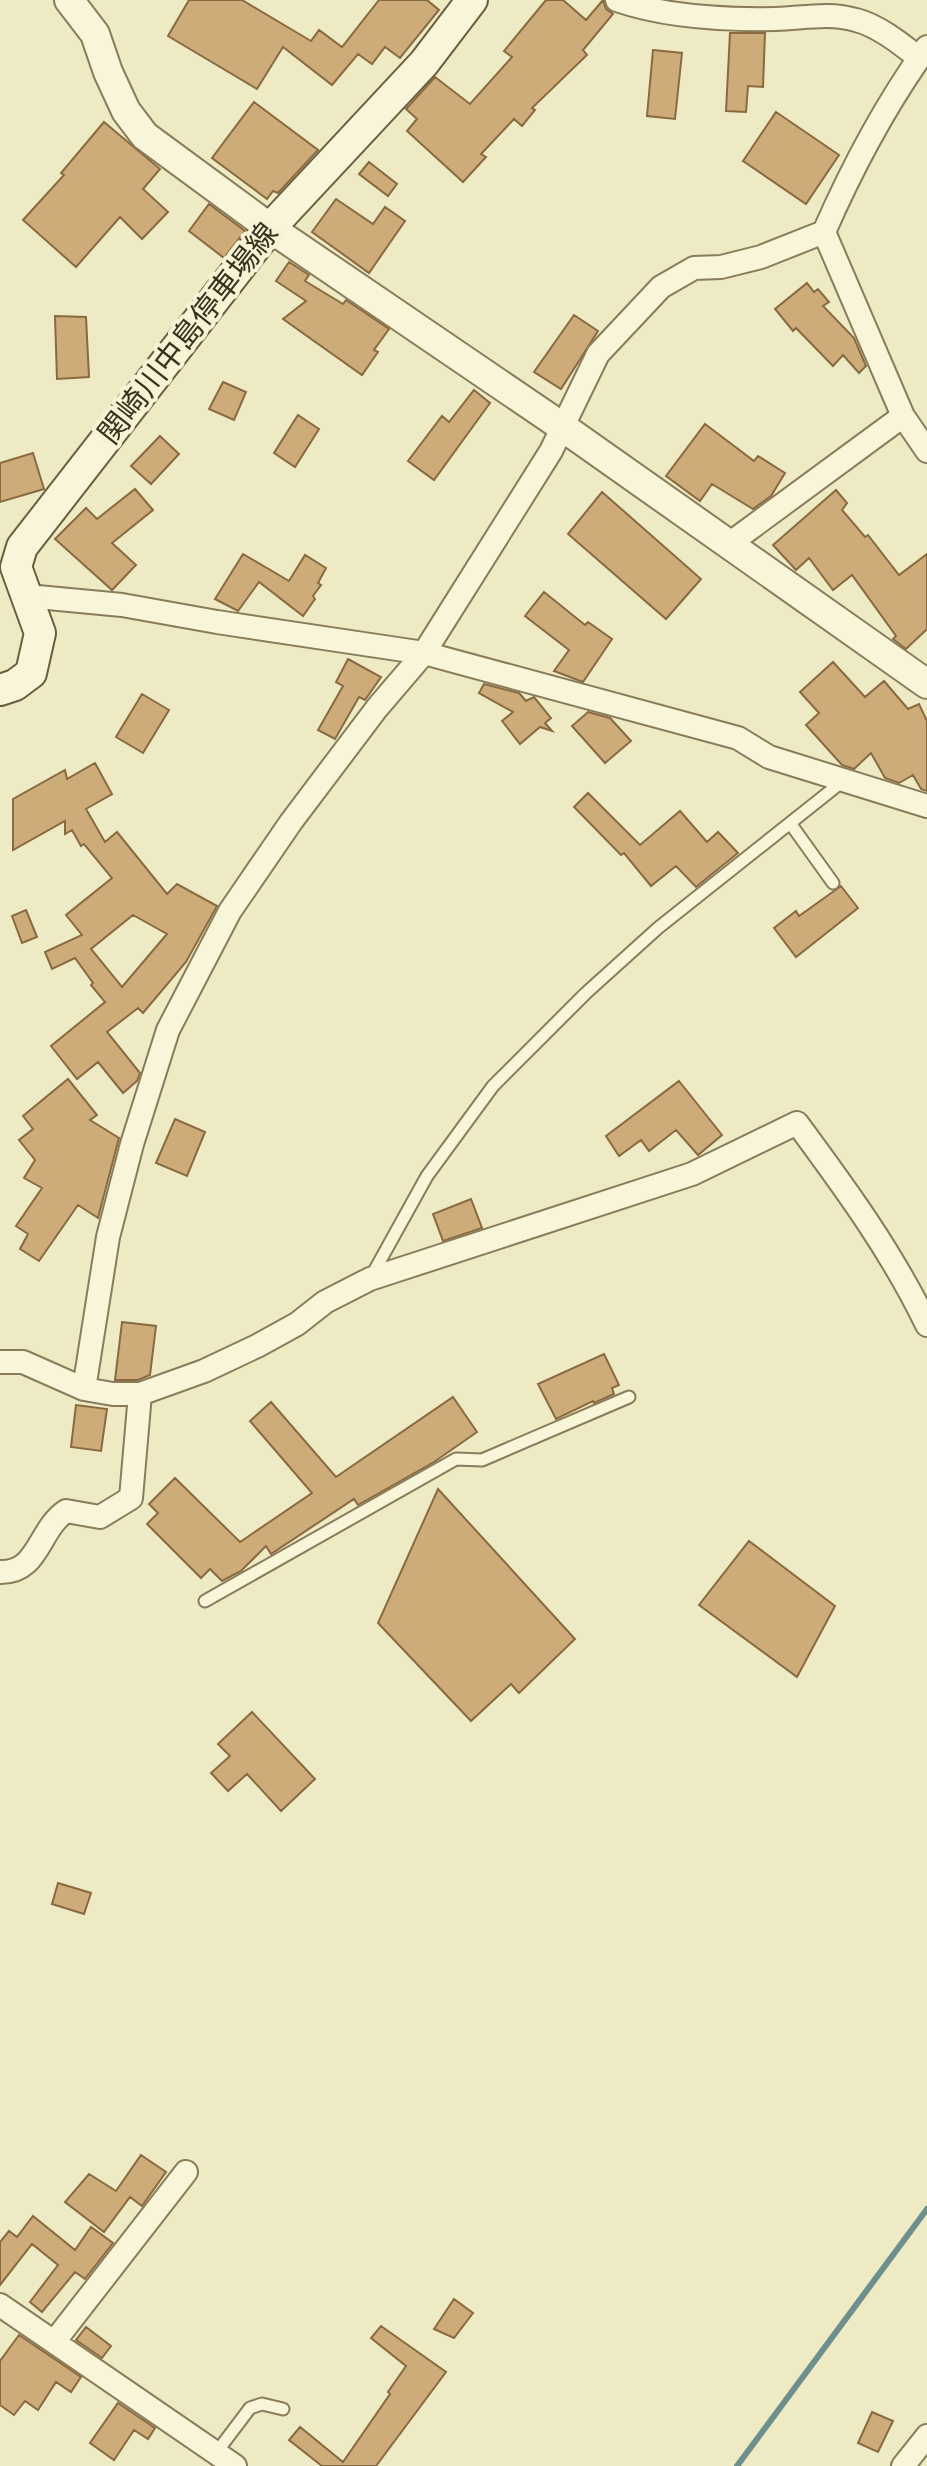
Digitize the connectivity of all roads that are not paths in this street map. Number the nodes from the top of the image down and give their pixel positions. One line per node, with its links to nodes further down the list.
1 (69, 0): 5 (street)
2 (472, 0): 5 (main road, 関崎川中島停車場線)
3 (617, 0): 4 (street)
4 (923, 53): 6 (street)
5 (270, 228): 8 (street); 11 (main road, 関崎川中島停車場線)
6 (824, 232): 7 (street); 8 (street)
7 (903, 416): 9 (street); 10 (street)
8 (564, 428): 10 (street); 12 (street)
9 (927, 451)
10 (729, 544): 13 (street)
11 (27, 596): 12 (street); 14 (main road, 関崎川中島停車場線)
12 (424, 653): 15 (street); 22 (street)
13 (927, 684)
14 (0, 690)
15 (843, 781): 16 (street); 17 (lane)
16 (927, 806)
17 (790, 823): 18 (lane); 19 (lane)
18 (833, 883)
19 (370, 1279): 20 (street); 23 (street)
20 (927, 1325)
21 (0, 1362): 22 (street)
22 (84, 1389): 23 (street)
23 (140, 1394): 25 (street)
24 (629, 1397): 26 (lane)
25 (0, 1572)
26 (205, 1601)
27 (186, 2172): 29 (street)
28 (0, 2305): 29 (street)
29 (54, 2342): 32 (street)
30 (283, 2409): 32 (lane)
31 (927, 2436): 33 (street)
32 (226, 2460)
33 (903, 2466)

